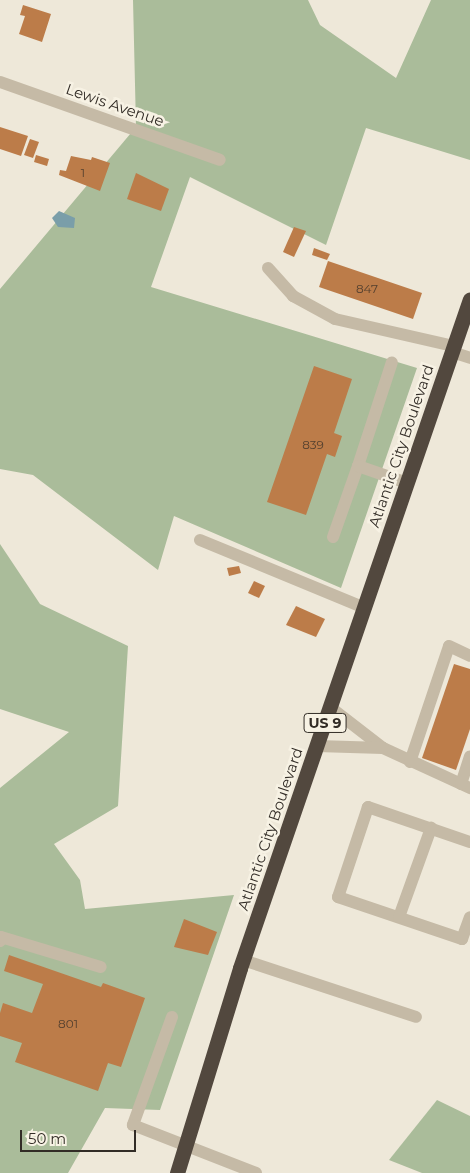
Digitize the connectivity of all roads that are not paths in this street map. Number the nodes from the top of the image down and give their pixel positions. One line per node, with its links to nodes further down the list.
1 (0, 82): 2 (street, Lewis Avenue)
2 (220, 160)
3 (268, 268): 5 (street)
4 (470, 299): 5 (highway, Atlantic City Boulevard / US 9)
5 (453, 349): 6 (street); 9 (highway, Atlantic City Boulevard / US 9)
6 (470, 358)
7 (392, 362): 8 (street)
8 (358, 466): 9 (street); 10 (street)
9 (407, 483): 12 (highway, Atlantic City Boulevard / US 9)
10 (333, 537)
11 (200, 540): 12 (street)
12 (365, 608): 14 (highway, Atlantic City Boulevard / US 9)
13 (470, 656): 18 (street)
14 (330, 707): 15 (highway, Atlantic City Boulevard / US 9); 16 (street)
15 (317, 746): 16 (street); 25 (highway, Atlantic City Boulevard / US 9)
16 (383, 748): 18 (street)
17 (470, 756): 19 (street)
18 (410, 762): 19 (street)
19 (465, 786)
20 (431, 828): 21 (street); 22 (street); 22 (street)
21 (470, 842)
22 (399, 917): 23 (street)
23 (470, 917)
24 (0, 941): 26 (street)
25 (243, 960): 28 (street); 29 (highway, Atlantic City Boulevard / US 9)
26 (101, 968)
27 (172, 1017): 29 (street)
28 (416, 1017)
29 (186, 1148): 30 (highway, Atlantic City Boulevard / US 9); 31 (street)
30 (177, 1173)
31 (256, 1173)

